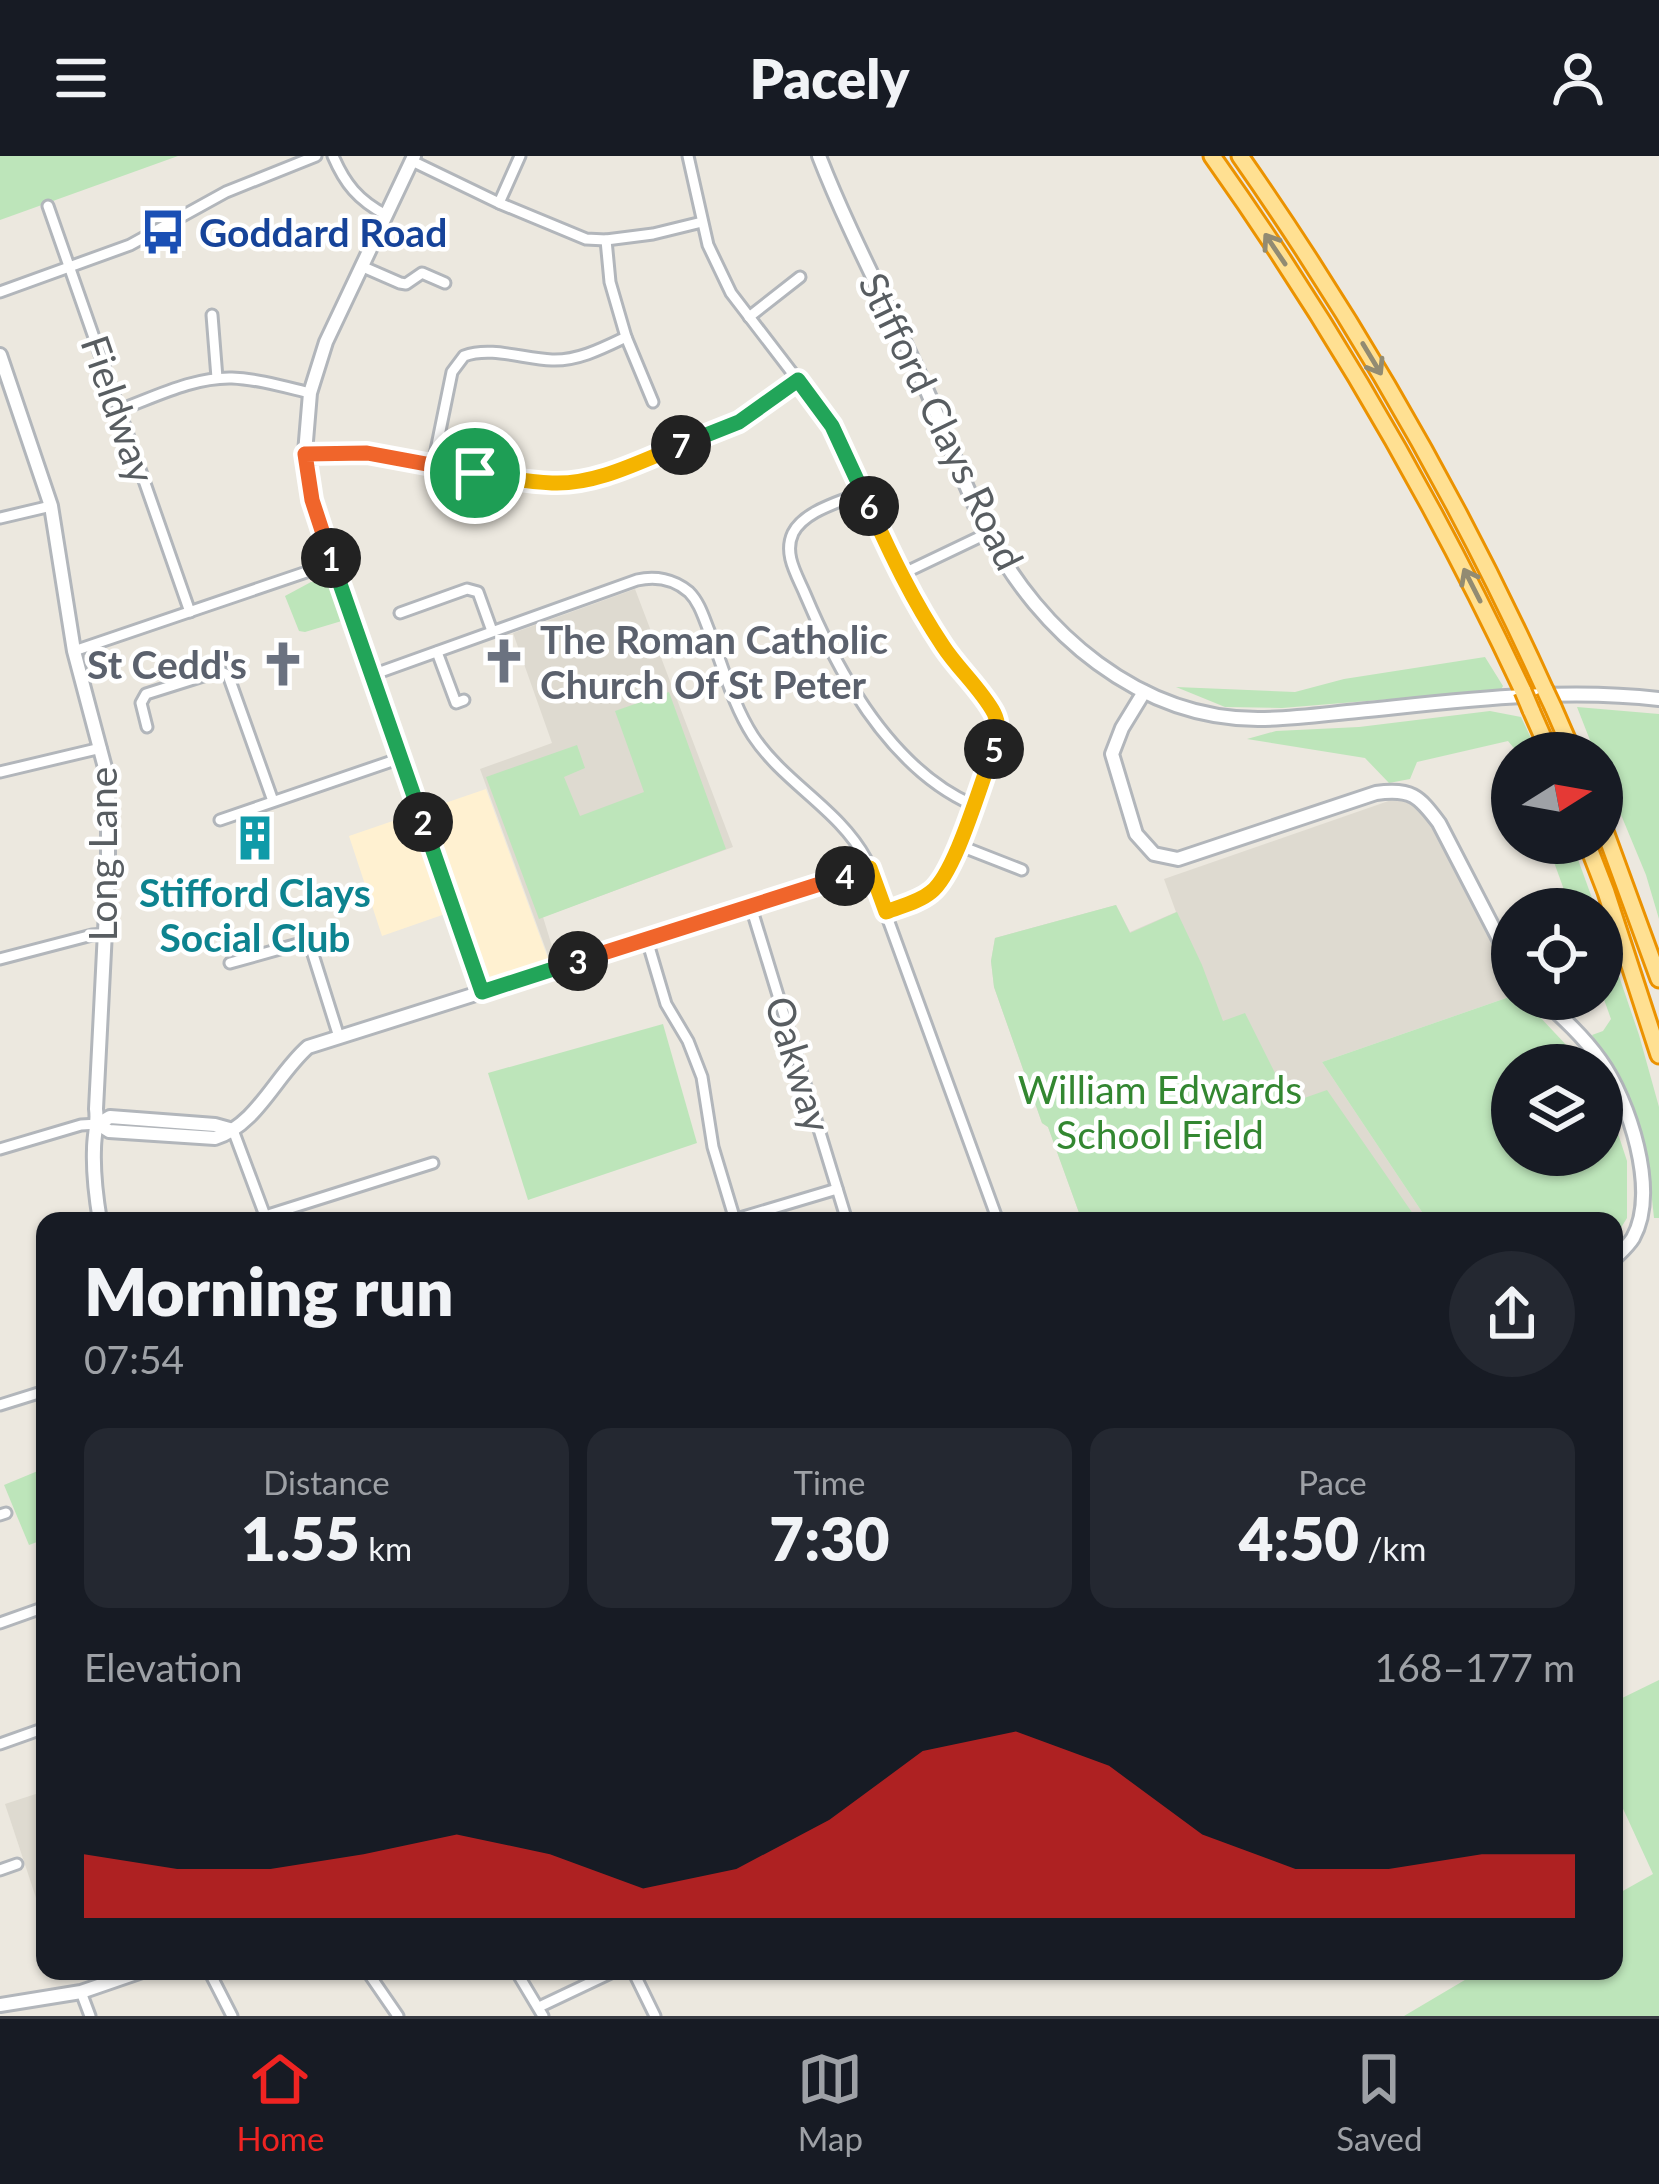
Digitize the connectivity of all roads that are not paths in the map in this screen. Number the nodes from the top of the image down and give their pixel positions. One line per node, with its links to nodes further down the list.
1 (316, 156): 15 (street)
2 (333, 156): 11 (street)
3 (520, 156): 9 (street)
4 (688, 156): 12 (street)
5 (819, 156): 33 (street, Stifford Clays Road)
6 (1212, 156): 46 (highway, one-way to 6, bridge)
7 (1240, 156): 47 (highway, one-way to 47, bridge)
8 (413, 159): 9 (street); 11 (street)
9 (499, 203): 13 (street)
10 (48, 206): 15 (street, Fieldway)
11 (386, 214): 14 (street)
12 (703, 222): 13 (street); 20 (street)
13 (606, 240): 21 (street)
14 (361, 266): 17 (street); 25 (street)
15 (69, 268): 18 (street); 27 (street, Fieldway)
16 (800, 277): 20 (street)
17 (445, 283)
18 (0, 292)
19 (212, 315): 23 (street)
20 (749, 317): 24 (street)
21 (626, 337): 26 (street); 29 (street)
22 (0, 356): 31 (street, Long Lane)
23 (217, 378): 25 (street); 27 (street)
24 (798, 380): 29 (street); 30 (street)
25 (310, 392): 28 (street)
26 (653, 402)
27 (119, 410): 36 (street, Fieldway)
28 (305, 454): 29 (street); 34 (street)
29 (433, 465)
30 (863, 492): 35 (street); 52 (street)
31 (51, 506): 32 (street); 39 (street, Long Lane)
32 (0, 518)
33 (988, 533): 35 (street); 42 (street, Stifford Clays Road)
34 (333, 563): 36 (street); 41 (street)
35 (900, 574): 52 (street)
36 (190, 612): 39 (street)
37 (400, 613): 38 (street)
38 (492, 632): 40 (street); 57 (street)
39 (74, 650): 48 (street, Long Lane)
40 (437, 652): 41 (street); 44 (street)
41 (372, 675): 49 (street)
42 (1144, 692): 43 (street, Stifford Clays Road); 61 (street)
43 (1659, 699)
44 (464, 700)
45 (147, 727): 51 (street)
46 (1541, 732)
47 (1564, 732)
48 (101, 748): 50 (street); 62 (street, Long Lane)
49 (400, 758): 51 (street); 67 (street)
50 (0, 772)
51 (273, 801): 53 (street)
52 (973, 805): 54 (street)
53 (220, 820)
54 (958, 845): 58 (street); 60 (street)
55 (1595, 864): 70 (highway)
56 (1617, 864): 66 (highway)
57 (870, 868): 59 (street); 60 (street)
58 (1022, 870)
59 (752, 907): 63 (street); 75 (street, Oakway)
60 (886, 912): 82 (street)
61 (1491, 923)
62 (104, 934): 64 (street); 71 (street, Long Lane)
63 (647, 940): 67 (street); 79 (street)
64 (0, 959)
65 (230, 963): 69 (street)
66 (1659, 980)
67 (482, 992): 69 (street)
68 (1565, 1020): 83 (street)
69 (339, 1037): 72 (street)
70 (1659, 1055)
71 (98, 1124): 72 (street); 73 (street); 76 (street, Long Lane)
72 (233, 1130): 77 (street)
73 (0, 1149)
74 (434, 1163): 78 (street)
75 (837, 1190): 80 (street); 81 (street, Oakway)
76 (99, 1212)
77 (263, 1212)
78 (287, 1212)
79 (730, 1212)
80 (760, 1212)
81 (844, 1212)
82 (995, 1212)
83 (1623, 1250)
84 (36, 1393): 85 (street)
85 (0, 1405)
86 (36, 1610): 87 (street)
87 (0, 1622)
88 (36, 1731): 89 (street)
89 (0, 1744)
90 (17, 1864): 91 (street)
91 (0, 1870)
92 (116, 1980): 98 (street)
93 (214, 1980): 102 (street)
94 (373, 1980): 103 (street)
95 (521, 1980): 100 (street)
96 (599, 1980): 100 (street)
97 (637, 1980): 104 (street)
98 (81, 1992): 99 (street); 101 (street)
99 (0, 2005)
100 (541, 2012)
101 (90, 2016)
102 (232, 2016)
103 (398, 2016)
104 (655, 2016)

